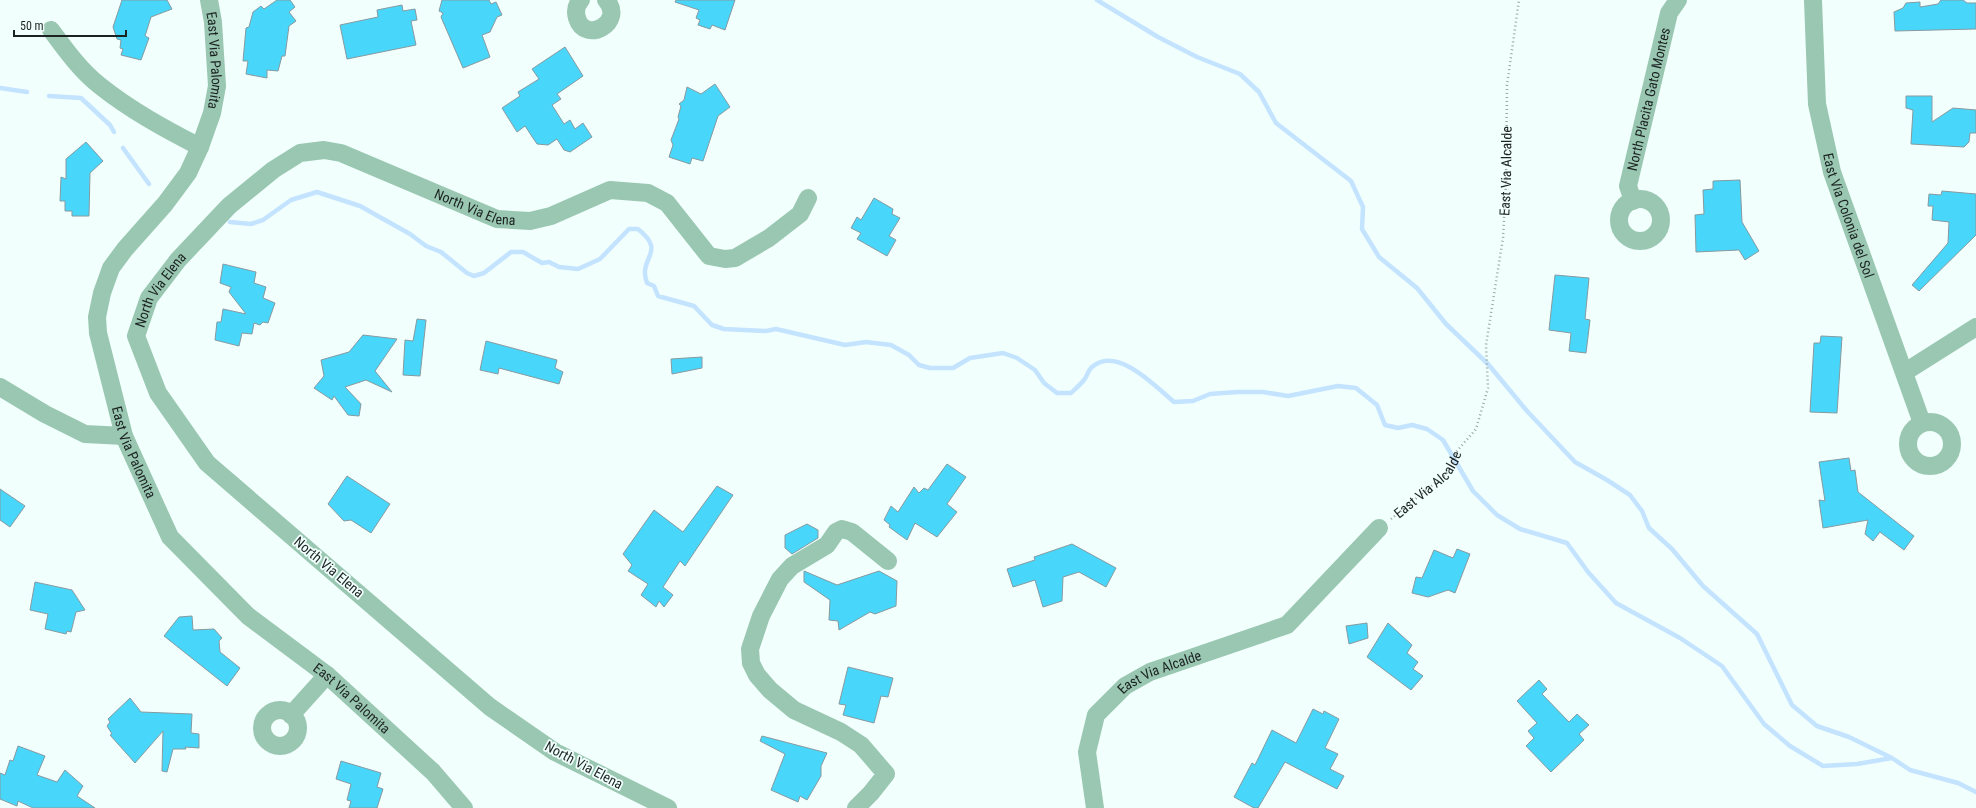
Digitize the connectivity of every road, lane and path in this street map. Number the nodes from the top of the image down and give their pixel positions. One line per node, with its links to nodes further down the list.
1 (209, 0): 8 (street, East Via Palomita)
2 (606, 0): 6 (street)
3 (1519, 0): 16 (path, East Via Alcalde)
4 (1678, 0): 10 (street, North Placita Gato Montes)
5 (1813, 0): 12 (street, East Via Colonia del Sol)
6 (579, 1)
7 (51, 30): 8 (street)
8 (200, 147): 15 (street, East Via Palomita)
9 (808, 198): 21 (street, North Via Elena)
10 (1633, 200)
11 (1976, 327): 12 (street)
12 (1905, 372): 14 (street, East Via Colonia del Sol)
13 (0, 387): 15 (street)
14 (1922, 423)
15 (124, 436): 18 (street, East Via Palomita)
16 (1379, 528): 23 (street, East Via Alcalde)
17 (888, 561): 22 (street)
18 (327, 675): 19 (street); 20 (street, East Via Palomita)
19 (292, 714)
20 (464, 808)
21 (668, 808)
22 (856, 808)
23 (1095, 808)

